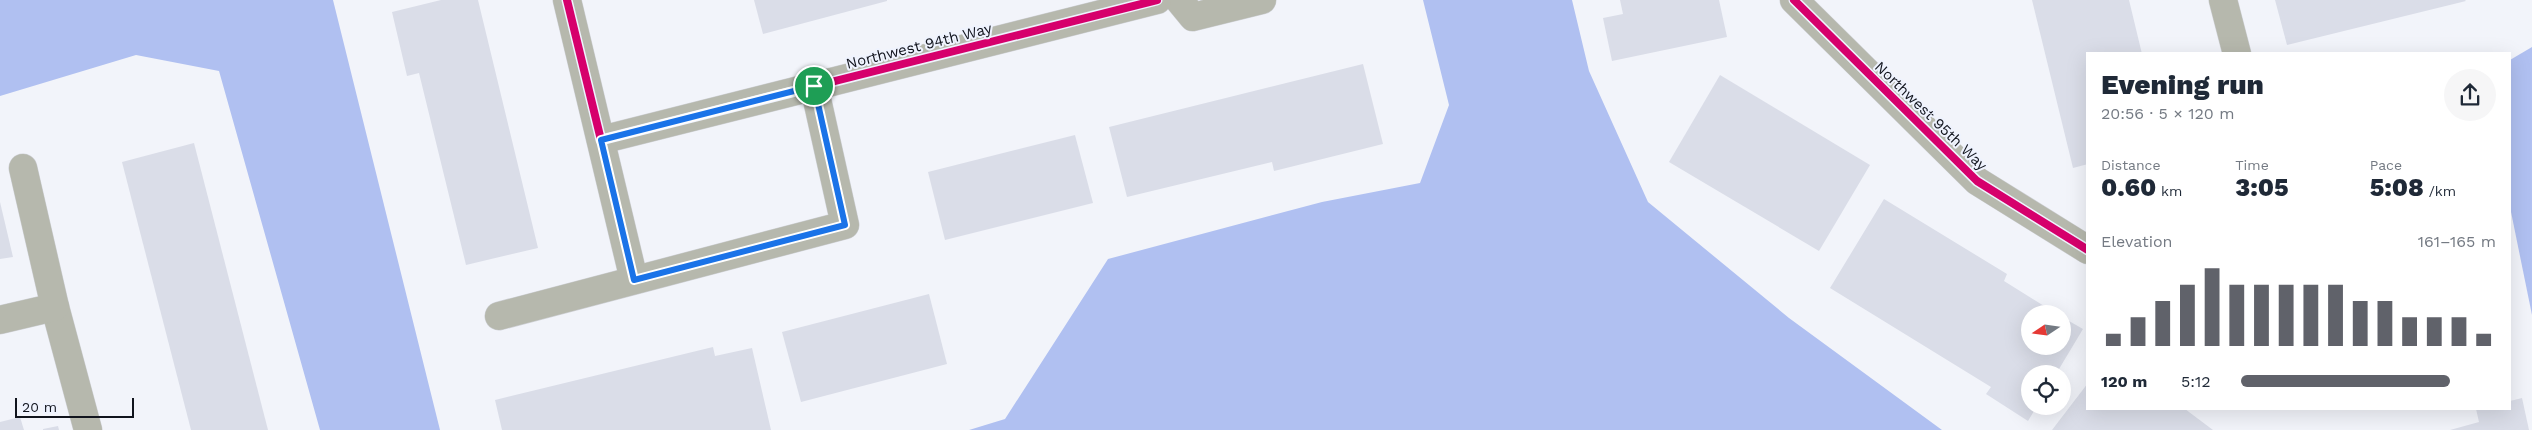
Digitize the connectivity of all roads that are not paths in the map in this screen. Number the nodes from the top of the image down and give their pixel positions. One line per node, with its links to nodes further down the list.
1 (567, 0): 9 (street)
2 (1157, 0): 8 (street, Northwest 94th Way)
3 (1179, 0): 4 (street)
4 (1262, 0)
5 (1794, 0): 11 (street, Northwest 95th Way)
6 (2223, 0): 7 (street)
7 (2236, 52)
8 (814, 86): 9 (street, Northwest 94th Way); 12 (street)
9 (601, 140): 12 (street)
10 (23, 168): 13 (street)
11 (2086, 249)
12 (634, 280): 14 (street)
13 (55, 306): 15 (street); 16 (street)
14 (499, 316)
15 (0, 320)
16 (88, 430)

